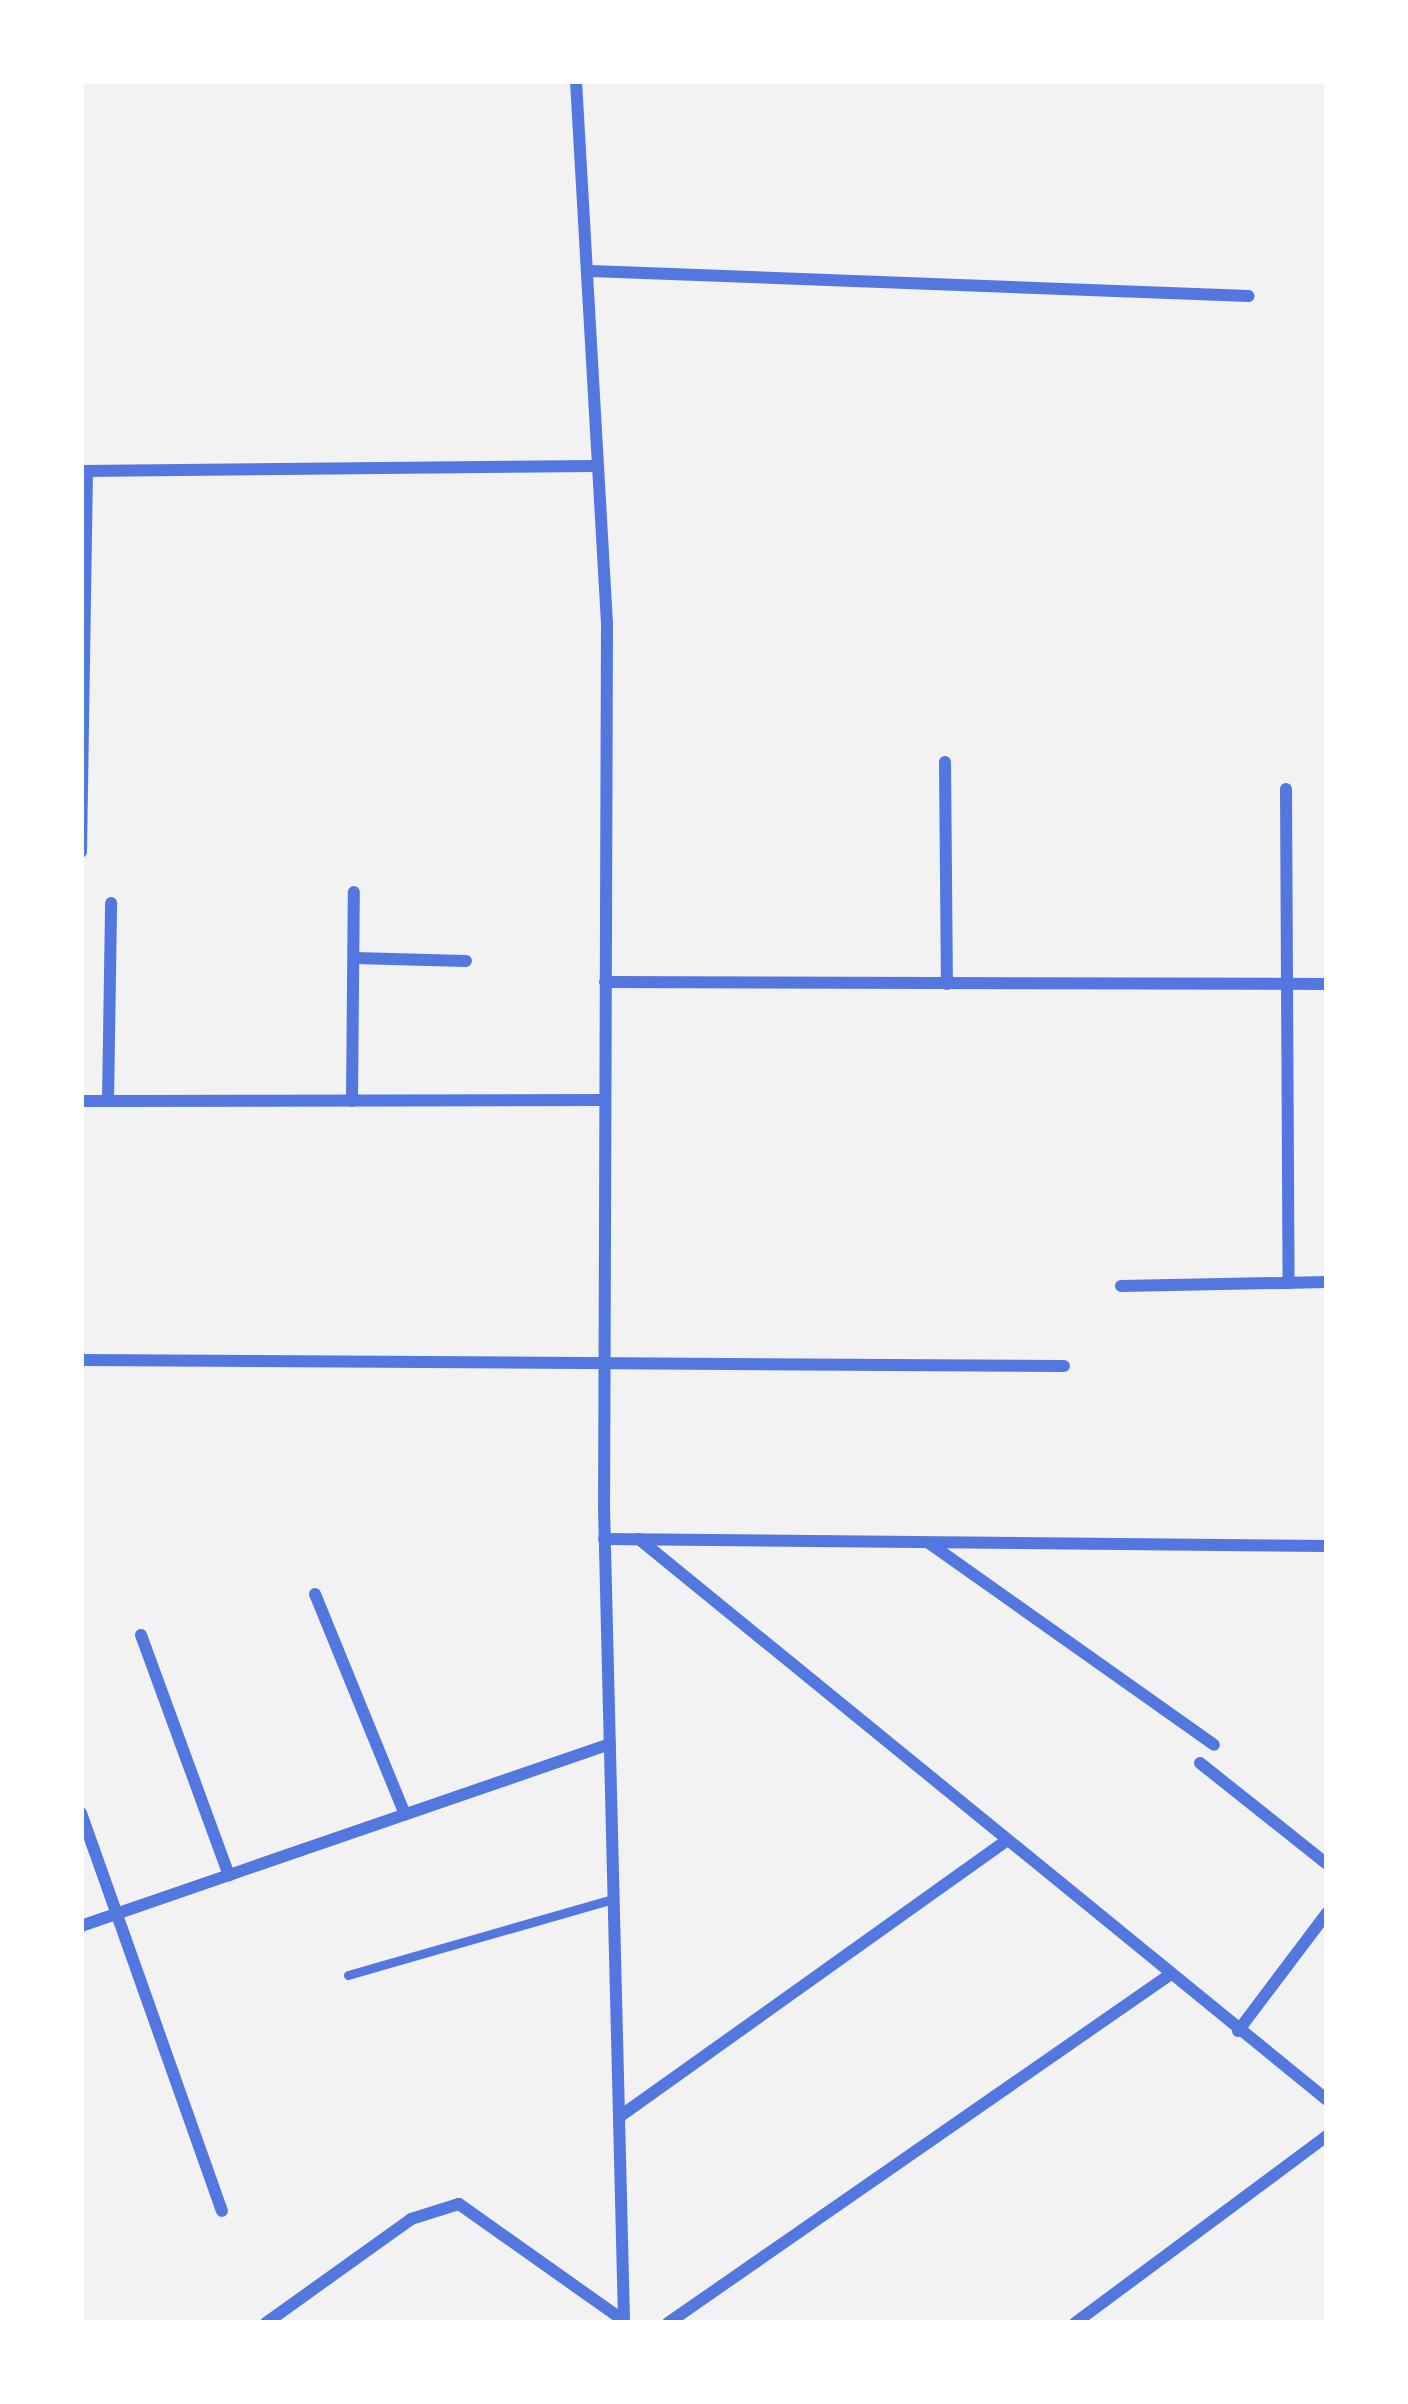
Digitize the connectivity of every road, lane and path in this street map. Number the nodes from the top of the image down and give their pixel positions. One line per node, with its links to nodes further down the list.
1 (576, 81): 2 (street)
2 (591, 271): 3 (street); 4 (street)
3 (1249, 296)
4 (595, 466): 5 (street); 13 (street)
5 (84, 471): 8 (street)
6 (945, 762): 14 (street)
7 (1286, 789): 15 (street)
8 (82, 852)
9 (354, 892): 11 (street)
10 (111, 904): 19 (street)
11 (354, 958): 12 (street); 20 (street)
12 (466, 961)
13 (605, 982): 14 (street); 17 (street)
14 (947, 984): 15 (street)
15 (1288, 984): 16 (street); 22 (street)
16 (1327, 984)
17 (605, 1100): 20 (street); 25 (street)
18 (81, 1101): 19 (street)
19 (108, 1101): 20 (street)
20 (352, 1101)
21 (1327, 1282): 22 (street)
22 (1289, 1283): 23 (street)
23 (1121, 1286)
24 (81, 1360): 25 (street)
25 (604, 1362): 26 (street); 27 (street)
26 (1064, 1366)
27 (604, 1539): 28 (street); 33 (street)
28 (639, 1539): 29 (street); 38 (street)
29 (928, 1542): 30 (street); 34 (street)
30 (1327, 1546)
31 (315, 1594): 37 (street)
32 (141, 1635): 40 (street)
33 (610, 1744): 37 (street); 41 (street)
34 (1214, 1745)
35 (1200, 1763): 39 (street)
36 (81, 1813): 43 (street)
37 (405, 1814): 40 (street)
38 (1005, 1842): 46 (street); 49 (street)
39 (1327, 1864)
40 (229, 1875): 43 (street)
41 (614, 1900): 45 (lane); 49 (street)
42 (1327, 1913): 47 (street)
43 (116, 1914): 44 (street); 51 (street)
44 (81, 1926)
45 (349, 1975)
46 (1168, 1976): 47 (street); 54 (street)
47 (1238, 2031): 48 (street)
48 (1327, 2100)
49 (619, 2117): 52 (street)
50 (1327, 2136): 55 (street)
51 (222, 2212)
52 (624, 2322): 53 (street)
53 (266, 2323)
54 (668, 2323)
55 (1075, 2323)

